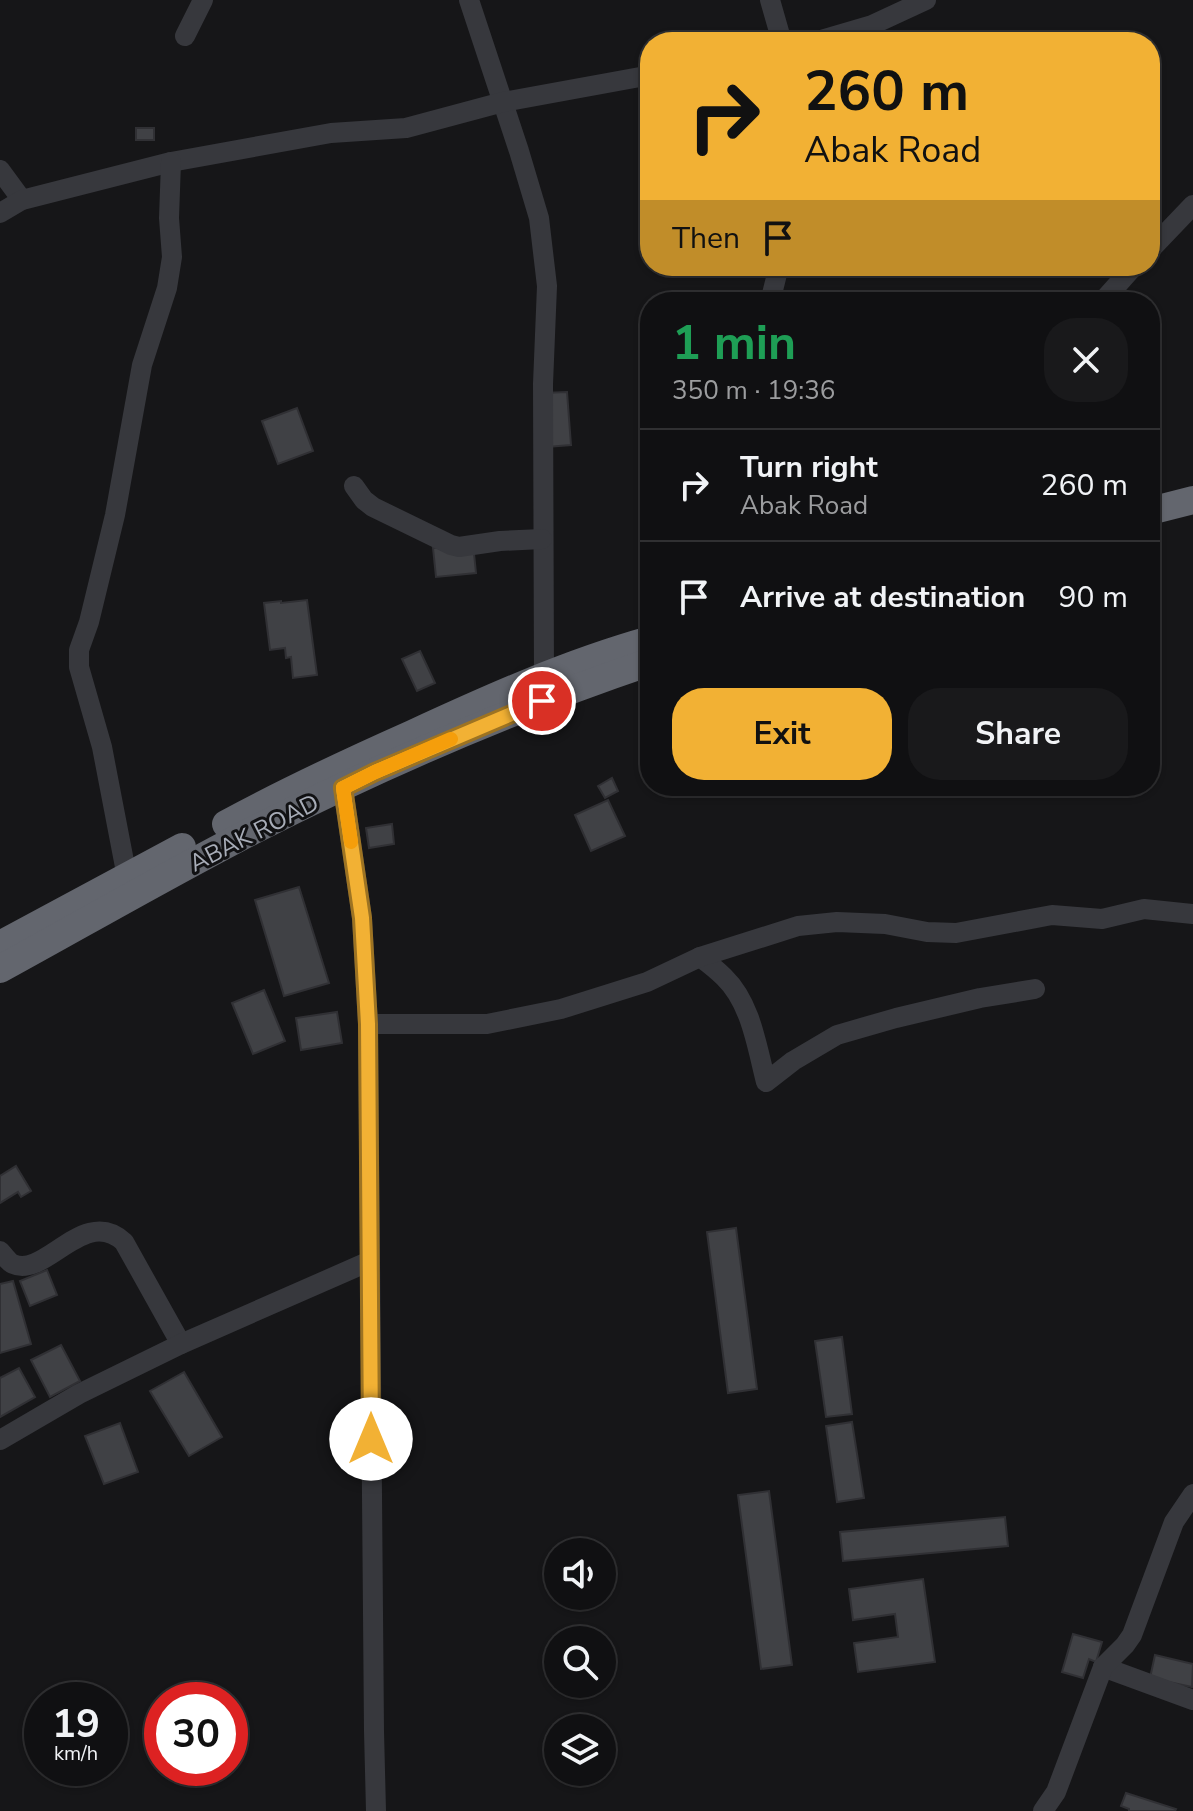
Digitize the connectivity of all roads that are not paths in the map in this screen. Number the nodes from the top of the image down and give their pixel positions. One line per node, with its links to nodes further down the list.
1 (203, 0): 7 (street)
2 (469, 0): 9 (street)
3 (770, 0): 5 (street)
4 (926, 0): 6 (street)
5 (779, 32)
6 (848, 32)
7 (185, 36)
8 (640, 77): 9 (street)
9 (503, 102): 10 (street); 23 (street)
10 (171, 162): 12 (street); 28 (street)
11 (0, 170): 12 (street)
12 (22, 200): 14 (street)
13 (1193, 205): 15 (street)
14 (0, 213)
15 (1160, 240)
16 (1124, 276): 17 (street)
17 (1109, 292)
18 (354, 486): 23 (street)
19 (1193, 500): 20 (highway)
20 (1160, 508)
21 (1193, 520): 22 (highway)
22 (1160, 528)
23 (542, 539): 26 (street)
24 (640, 643): 26 (highway, ABAK ROAD)
25 (640, 666): 27 (highway, ABAK ROAD)
26 (544, 675): 28 (highway, ABAK ROAD)
27 (343, 788): 32 (highway, ABAK ROAD); 34 (street)
28 (127, 877): 30 (highway, ABAK ROAD)
29 (1193, 914): 31 (street)
30 (0, 945)
31 (700, 957): 33 (street); 34 (street)
32 (0, 969)
33 (1035, 989)
34 (368, 1024): 36 (street)
35 (0, 1251): 37 (street)
36 (370, 1261): 37 (street); 42 (street)
37 (181, 1344): 38 (street)
38 (0, 1440)
39 (1193, 1494): 40 (street)
40 (1103, 1667): 41 (street); 43 (street)
41 (1193, 1700)
42 (376, 1811)
43 (1043, 1811)

